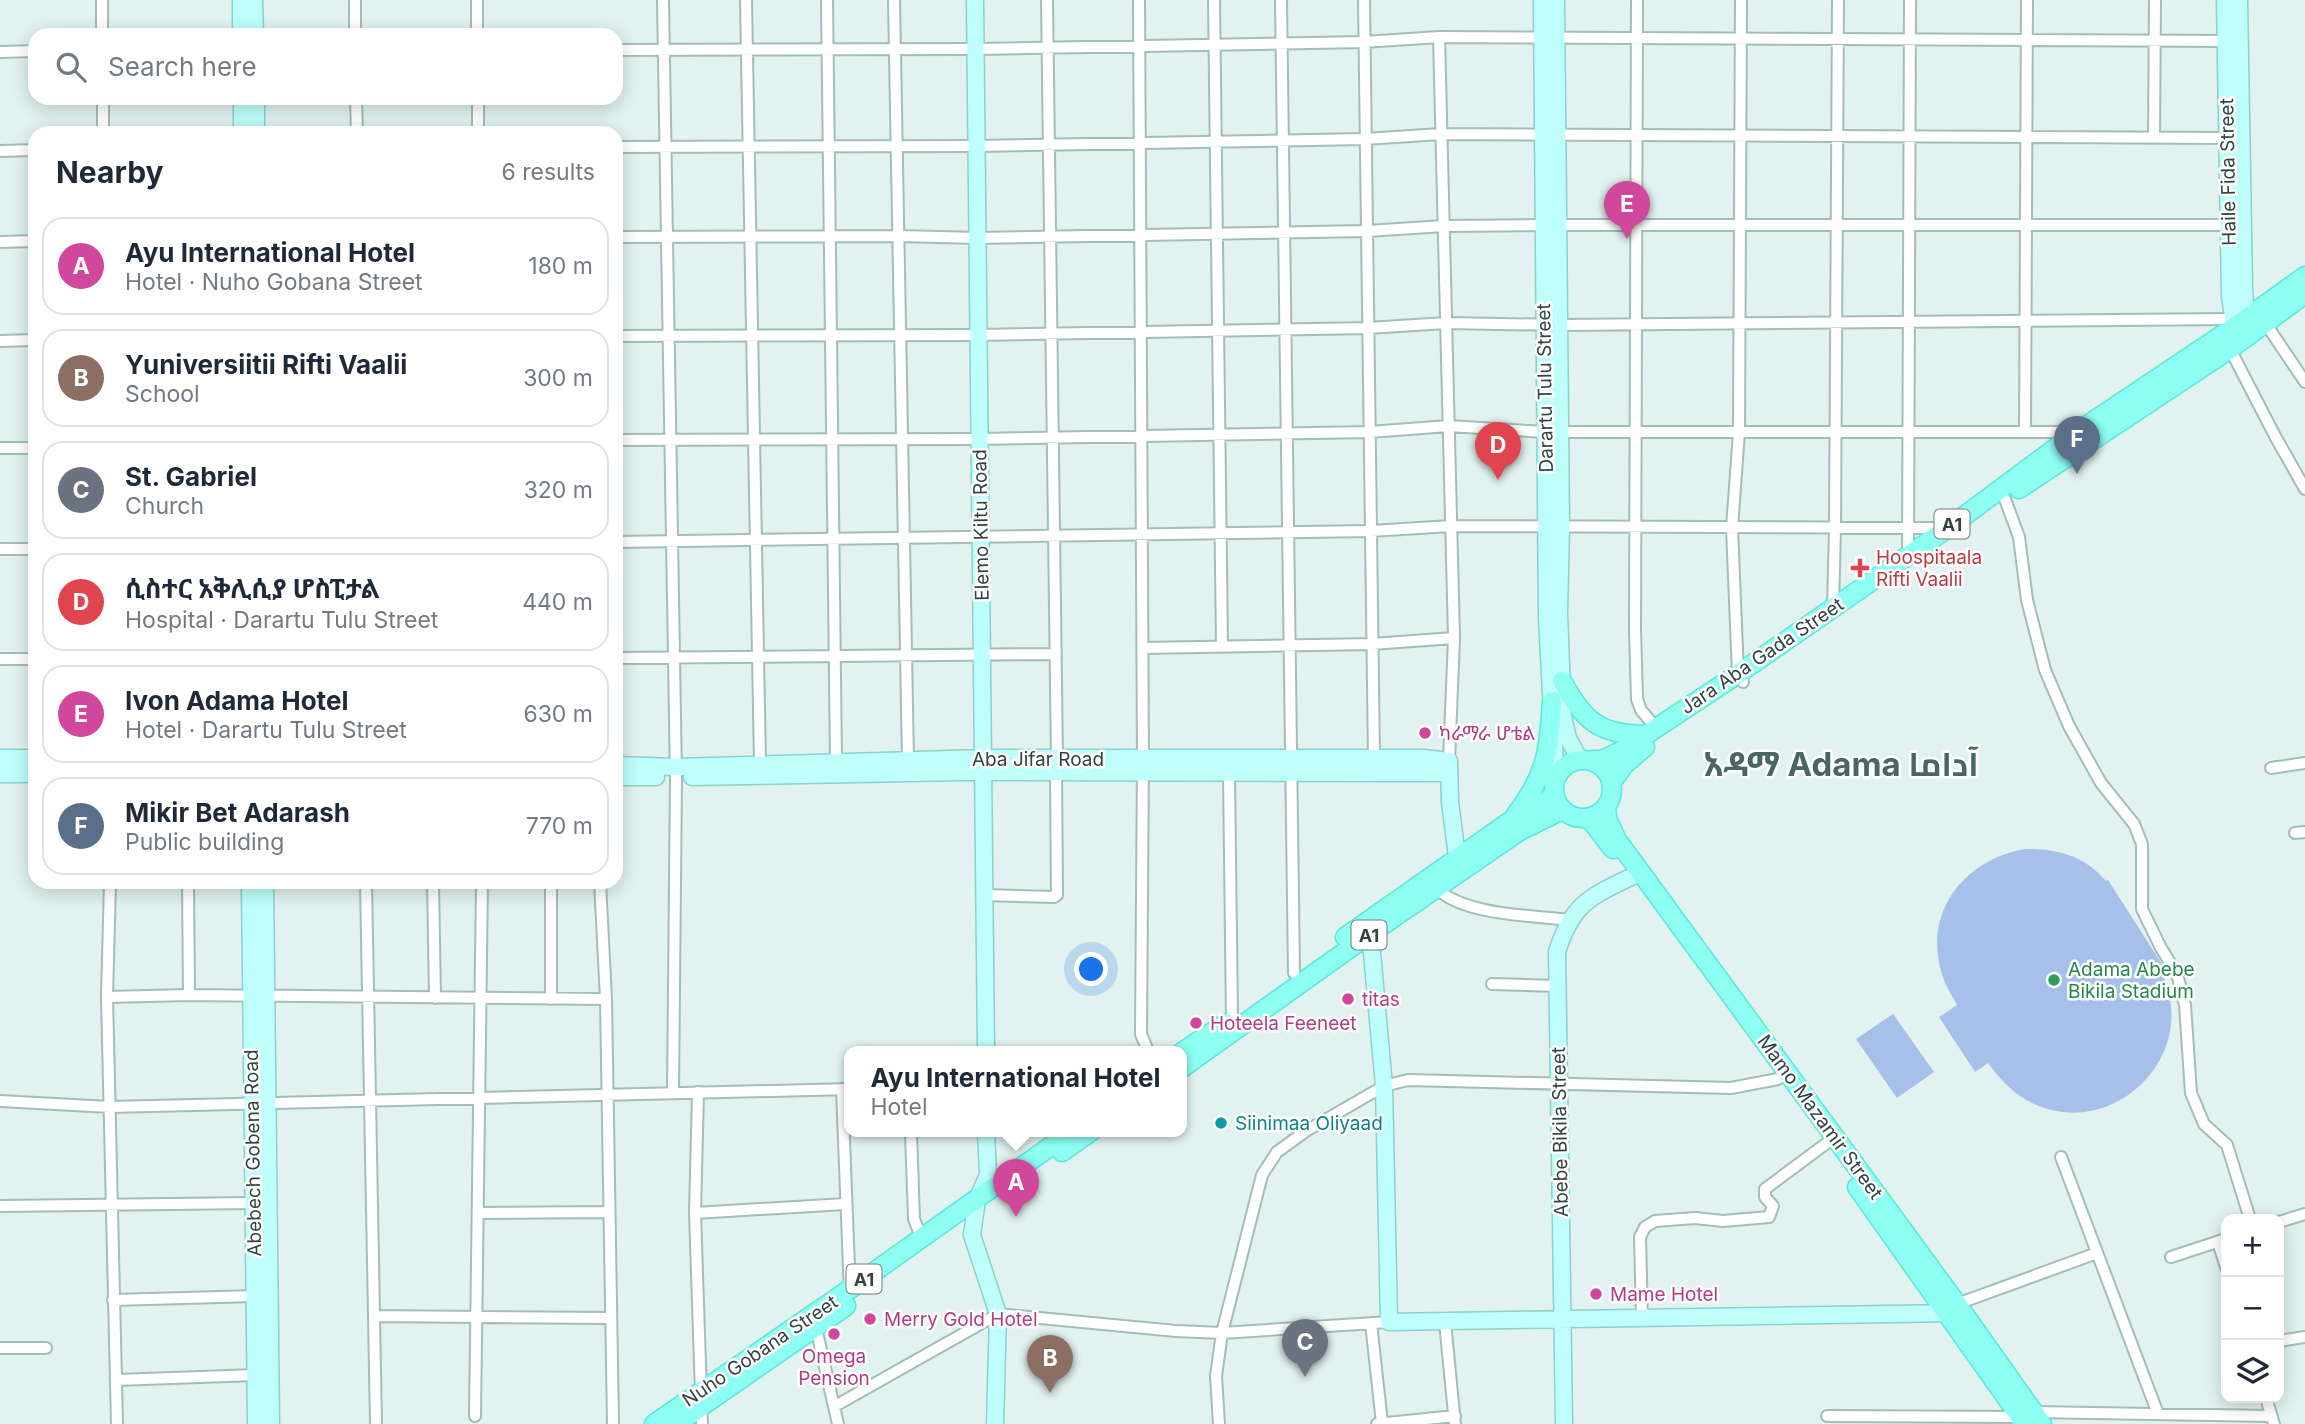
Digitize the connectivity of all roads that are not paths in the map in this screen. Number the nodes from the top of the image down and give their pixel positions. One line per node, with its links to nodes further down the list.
1 (102, 0): 26 (street)
2 (241, 0): 27 (street)
3 (254, 0): 28 (street)
4 (355, 0): 29 (street)
5 (477, 0): 30 (street)
6 (663, 0): 49 (street)
7 (746, 0): 50 (street)
8 (827, 0): 45 (street)
9 (894, 0): 46 (street)
10 (975, 0): 47 (street, Elemo Kiltu Road)
11 (1047, 0): 44 (street)
12 (1139, 0): 43 (street)
13 (1213, 0): 42 (street)
14 (1282, 0): 41 (street)
15 (1364, 0): 40 (street)
16 (1542, 0): 32 (street, Darartu Tulu Street)
17 (1556, 0): 32 (street, Darartu Tulu Street)
18 (1637, 0): 33 (street)
19 (1741, 0): 34 (street)
20 (1838, 0): 35 (street)
21 (1910, 0): 36 (street)
22 (2027, 0): 37 (street)
23 (2155, 0): 38 (street)
24 (2225, 0): 39 (street, Haile Fida Street)
25 (2239, 0): 39 (street, Haile Fida Street)
26 (102, 28)
27 (241, 28)
28 (255, 28)
29 (355, 28)
30 (477, 28)
31 (1439, 37): 32 (street); 40 (street); 64 (street)
32 (1549, 39): 33 (street); 63 (street, Darartu Tulu Street)
33 (1637, 39): 34 (street); 65 (street)
34 (1741, 39): 35 (street); 66 (street)
35 (1838, 40): 36 (street); 67 (street)
36 (1910, 40): 37 (street); 68 (street)
37 (2027, 40): 38 (street); 69 (street)
38 (2154, 40): 39 (street); 70 (street)
39 (2232, 41): 71 (street, Haile Fida Street); 120 (street, Haile Fida Street)
40 (1364, 42): 41 (street); 72 (street)
41 (1282, 44): 42 (street); 73 (street)
42 (1214, 45): 43 (street); 74 (street)
43 (1139, 46): 44 (street); 75 (street)
44 (1048, 48): 47 (street); 77 (street)
45 (828, 49): 46 (street); 50 (street); 79 (street)
46 (895, 49): 47 (street); 76 (street)
47 (976, 49): 80 (street, Elemo Kiltu Road)
48 (623, 50): 49 (street)
49 (664, 50): 50 (street); 82 (street)
50 (747, 50): 78 (street)
51 (28, 51): 52 (street)
52 (0, 52)
53 (103, 105): 58 (street)
54 (242, 105): 59 (street)
55 (256, 105): 60 (street)
56 (356, 105): 61 (street)
57 (478, 105): 62 (street)
58 (103, 126)
59 (242, 126)
60 (256, 126)
61 (356, 126)
62 (478, 126)
63 (1550, 133): 64 (street); 65 (street); 85 (street, Darartu Tulu Street)
64 (1441, 134): 72 (street); 92 (street)
65 (1637, 134): 66 (street); 86 (street)
66 (1740, 135): 67 (street); 87 (street)
67 (1837, 135): 68 (street); 88 (street)
68 (1909, 136): 69 (street); 89 (street)
69 (2026, 137): 70 (street); 90 (street)
70 (2154, 138): 71 (street)
71 (2227, 138): 91 (street, Haile Fida Street)
72 (1366, 139): 73 (street); 93 (street)
73 (1283, 140): 74 (street); 94 (street)
74 (1215, 142): 75 (street); 95 (street)
75 (1140, 143): 77 (street); 96 (street)
76 (897, 145): 79 (street); 80 (street); 98 (street)
77 (1049, 145): 80 (street); 102 (street)
78 (748, 146): 79 (street); 82 (street); 101 (street)
79 (829, 146): 97 (street)
80 (976, 146): 103 (street, Elemo Kiltu Road)
81 (623, 147): 82 (street)
82 (666, 147): 100 (street)
83 (28, 150): 84 (street)
84 (0, 151)
85 (1551, 225): 86 (street); 92 (street); 115 (street, Darartu Tulu Street)
86 (1636, 225): 87 (street); 113 (street)
87 (1740, 225): 88 (street); 112 (street)
88 (1837, 225): 89 (street); 109 (street)
89 (1909, 225): 90 (street); 110 (street)
90 (2026, 225): 91 (street); 108 (street)
91 (2230, 225): 120 (street, Haile Fida Street)
92 (1444, 226): 93 (street); 111 (street)
93 (1367, 231): 94 (street); 116 (street)
94 (1285, 233): 95 (street); 117 (street)
95 (1217, 234): 96 (street); 118 (street)
96 (1140, 235): 102 (street); 119 (street)
97 (830, 236): 98 (street); 101 (street); 125 (street)
98 (898, 236): 103 (street); 126 (street)
99 (623, 237): 100 (street)
100 (667, 237): 101 (street); 123 (street)
101 (750, 237): 124 (street)
102 (1050, 237): 103 (street); 121 (street)
103 (978, 238): 127 (street, Elemo Kiltu Road)
104 (28, 241): 105 (street)
105 (0, 242)
106 (2305, 276): 120 (main road, Jara Aba Gada Street / A1)
107 (2305, 294): 114 (main road, Jara Aba Gada Street / A1)
108 (2026, 321): 110 (street); 120 (street); 138 (street)
109 (1836, 322): 110 (street); 112 (street); 136 (street)
110 (1908, 322): 137 (street)
111 (1446, 323): 115 (street); 116 (street); 131 (street)
112 (1740, 323): 113 (street); 135 (street)
113 (1636, 324): 115 (street); 134 (street)
114 (2266, 324): 120 (main road, Jara Aba Gada Street / A1); 130 (street)
115 (1552, 325): 133 (street, Darartu Tulu Street)
116 (1368, 328): 117 (street); 132 (street)
117 (1286, 330): 118 (street); 140 (street)
118 (1218, 331): 119 (street); 141 (street)
119 (1141, 332): 121 (street); 142 (street)
120 (2238, 332): 139 (main road, Jara Aba Gada Street / A1); 152 (street); 153 (main road, Jara Aba Gada Street / A1)
121 (1052, 334): 127 (street); 143 (street)
122 (623, 335): 123 (street)
123 (669, 335): 124 (street); 149 (street)
124 (752, 335): 125 (street); 144 (street)
125 (831, 335): 126 (street); 145 (street)
126 (900, 335): 127 (street); 146 (street)
127 (979, 335): 147 (street, Elemo Kiltu Road)
128 (28, 340): 129 (street)
129 (0, 341)
130 (2305, 382)
131 (1448, 426): 132 (street); 133 (street); 154 (street)
132 (1370, 432): 140 (street); 161 (street)
133 (1553, 432): 134 (street); 155 (street, Darartu Tulu Street)
134 (1636, 432): 135 (street); 156 (street)
135 (1739, 432): 136 (street); 157 (street)
136 (1836, 432): 137 (street); 158 (street)
137 (1908, 432): 138 (street); 159 (street)
138 (2025, 432): 139 (street)
139 (2077, 432): 153 (main road, Jara Aba Gada Street / A1)
140 (1287, 433): 141 (street); 162 (street)
141 (1220, 435): 142 (street); 163 (street)
142 (1142, 436): 143 (street); 164 (street)
143 (1053, 438): 147 (street); 165 (street)
144 (753, 439): 145 (street); 149 (street); 169 (street)
145 (832, 439): 146 (street); 168 (street)
146 (902, 439): 147 (street); 167 (street)
147 (980, 439): 166 (street, Elemo Kiltu Road)
148 (623, 440): 149 (street)
149 (670, 440): 171 (street)
150 (28, 448): 151 (street)
151 (0, 449)
152 (2305, 489)
153 (2002, 494): 160 (main road, Jara Aba Gada Street / A1); 190 (main road, Jara Aba Gada Street / A1); 280 (street)
154 (1451, 526): 155 (street); 161 (street); 176 (street)
155 (1554, 528): 156 (street); 191 (street, Darartu Tulu Street); 192 (street, Darartu Tulu Street)
156 (1635, 528): 157 (street); 193 (street)
157 (1732, 528): 158 (street); 190 (street)
158 (1835, 528): 159 (street); 175 (street)
159 (1908, 528): 160 (street); 174 (street)
160 (1948, 528): 174 (main road, Jara Aba Gada Street / A1)
161 (1371, 531): 162 (street); 177 (street)
162 (1289, 533): 163 (street); 178 (street)
163 (1221, 534): 164 (street); 179 (street)
164 (1142, 535): 165 (street); 180 (street)
165 (1055, 537): 166 (street); 181 (street)
166 (981, 538): 167 (street); 182 (street, Elemo Kiltu Road)
167 (903, 539): 168 (street); 183 (street)
168 (833, 540): 169 (street); 185 (street)
169 (755, 541): 171 (street); 184 (street)
170 (623, 542): 171 (street)
171 (672, 542): 187 (street)
172 (0, 549): 173 (street)
173 (28, 549)
174 (1908, 556): 175 (main road, Jara Aba Gada Street / A1)
175 (1833, 608): 190 (main road, Jara Aba Gada Street / A1)
176 (1454, 638): 177 (street); 208 (street)
177 (1372, 643): 178 (street); 197 (street)
178 (1290, 645): 179 (street); 207 (street)
179 (1222, 646): 180 (street)
180 (1143, 648): 206 (street)
181 (1056, 654): 182 (street); 204 (street)
182 (982, 655): 183 (street); 203 (street, Elemo Kiltu Road)
183 (905, 656): 185 (street); 198 (street)
184 (757, 657): 185 (street); 187 (street); 202 (street)
185 (834, 657): 200 (street)
186 (623, 658): 187 (street)
187 (674, 658): 210 (street)
188 (0, 659): 189 (street)
189 (28, 659)
190 (1741, 678): 193 (main road, Jara Aba Gada Street / A1); 194 (main road, Jara Aba Gada Street / A1)
191 (1562, 681): 193 (main road); 199 (street, Darartu Tulu Street)
192 (1552, 701): 215 (street, Darartu Tulu Street); 220 (main road)
193 (1651, 732): 199 (main road, Jara Aba Gada Street / A1)
194 (1634, 754): 216 (main road, Jara Aba Gada Street / A1); 221 (main road)
195 (0, 758): 196 (street)
196 (28, 758)
197 (1374, 759): 207 (street, Aba Jifar Road); 208 (street, Aba Jifar Road)
198 (908, 760): 200 (street, Aba Jifar Road); 203 (street, Aba Jifar Road)
199 (1585, 760): 215 (main road); 216 (main road)
200 (836, 761): 202 (street, Aba Jifar Road)
201 (2305, 763): 209 (street)
202 (760, 764): 210 (street, Aba Jifar Road)
203 (984, 765): 204 (street, Aba Jifar Road); 210 (street, Aba Jifar Road); 234 (street, Elemo Kiltu Road)
204 (1057, 765): 206 (street, Aba Jifar Road); 234 (street)
205 (623, 766): 210 (street, Aba Jifar Road)
206 (1143, 766): 207 (street, Aba Jifar Road); 213 (street, Aba Jifar Road); 250 (street)
207 (1292, 767): 208 (street, Aba Jifar Road); 213 (street, Aba Jifar Road); 237 (street)
208 (1449, 767): 222 (street)
209 (2271, 768)
210 (676, 772): 214 (street, Aba Jifar Road); 258 (street)
211 (0, 774): 212 (street)
212 (28, 774)
213 (1229, 774): 248 (street)
214 (623, 776)
215 (1555, 776): 217 (main road)
216 (1612, 782): 218 (main road)
217 (1558, 803): 219 (main road); 220 (main road, A1)
218 (1606, 807): 219 (main road); 221 (main road, Mamo Mazamir Street)
219 (1586, 818): 221 (main road, Mamo Mazamir Street)
220 (1520, 823): 221 (main road); 222 (main road, A1); 223 (main road, A1)
221 (1613, 841): 224 (main road, Mamo Mazamir Street)
222 (1457, 857): 223 (main road, A1)
223 (1432, 884): 235 (street); 236 (main road, A1)
224 (1642, 884): 235 (street, Abebe Bikila Street); 253 (main road, Mamo Mazamir Street)
225 (110, 889): 242 (street)
226 (188, 889): 240 (street)
227 (251, 889): 241 (street, Abebech Gobena Road)
228 (265, 889): 241 (street, Abebech Gobena Road)
229 (366, 889): 243 (street)
230 (433, 889): 244 (street)
231 (482, 889): 245 (street)
232 (551, 889): 246 (street)
233 (600, 889): 247 (street)
234 (985, 895): 249 (street, Elemo Kiltu Road)
235 (1570, 920): 239 (street, Abebe Bikila Street)
236 (1363, 931): 237 (main road, A1); 252 (main road, A1); 255 (street)
237 (1294, 973): 248 (main road, A1)
238 (1492, 984): 239 (street)
239 (1558, 986): 254 (street, Abebe Bikila Street)
240 (189, 995): 241 (street); 242 (street)
241 (259, 996): 243 (street); 263 (street, Abebech Gobena Road)
242 (107, 997): 264 (street)
243 (368, 997): 244 (street); 262 (street)
244 (435, 998): 245 (street)
245 (481, 998): 246 (street); 260 (street)
246 (551, 999): 247 (street)
247 (606, 999): 259 (street)
248 (1232, 1018): 251 (main road, A1)
249 (986, 1046)
250 (1146, 1046)
251 (1187, 1049)
252 (1187, 1064)
253 (1783, 1075): 254 (street); 270 (main road, Mamo Mazamir Street)
254 (1560, 1085): 255 (street); 296 (street, Abebe Bikila Street)
255 (1384, 1086): 297 (street); 301 (street)
256 (844, 1089): 257 (street)
257 (698, 1092): 258 (street); 279 (street)
258 (673, 1093): 259 (street)
259 (608, 1095): 260 (street); 277 (street)
260 (480, 1098): 262 (street); 278 (street)
261 (0, 1101): 264 (street)
262 (370, 1101): 263 (street); 292 (street)
263 (259, 1104): 264 (street); 272 (street, Abebech Gobena Road); 320 (street, Abebech Gobena Road)
264 (110, 1107): 273 (street)
265 (846, 1137): 274 (street)
266 (911, 1137): 283 (street)
267 (986, 1137): 276 (street)
268 (1064, 1137): 276 (main road, Nuho Gobana Street / A1)
269 (1083, 1137): 276 (main road, Nuho Gobana Street / A1)
270 (1831, 1141): 290 (main road, Mamo Mazamir Street); 295 (street)
271 (2061, 1157): 285 (street)
272 (254, 1203): 273 (street); 287 (street, Abebech Gobena Road)
273 (112, 1204): 275 (street); 289 (street)
274 (845, 1204): 279 (street); 288 (street)
275 (0, 1206)
276 (975, 1207): 283 (main road, Nuho Gobana Street / A1); 288 (main road, Nuho Gobana Street / A1); 291 (street)
277 (609, 1212): 278 (street); 294 (street)
278 (478, 1213): 293 (street)
279 (695, 1213): 310 (street)
280 (2248, 1214)
281 (2305, 1214): 282 (street)
282 (2284, 1221)
283 (922, 1237): 288 (main road, Nuho Gobana Street / A1)
284 (2221, 1241): 286 (street)
285 (2097, 1253): 290 (street); 311 (street)
286 (2171, 1257)
287 (255, 1296): 289 (street); 306 (street, Abebech Gobena Road)
288 (850, 1296): 300 (main road, Nuho Gobana Street / A1); 310 (main road, Nuho Gobana Street / A1)
289 (113, 1300): 307 (street)
290 (1956, 1310): 295 (street); 314 (main road, Mamo Mazamir Street)
291 (998, 1314): 301 (street); 309 (street); 326 (street)
292 (374, 1316): 293 (street); 321 (street)
293 (477, 1318): 294 (street); 312 (street)
294 (611, 1318): 322 (street)
295 (1642, 1319): 296 (street)
296 (1564, 1320): 298 (street); 329 (street, Abebe Bikila Street)
297 (1389, 1322): 298 (street); 299 (street)
298 (1445, 1322): 315 (street)
299 (1371, 1323): 301 (street); 317 (street)
300 (816, 1328): 309 (street); 310 (main road, Nuho Gobana Street / A1)
301 (1222, 1333): 327 (street)
302 (2305, 1337): 303 (street)
303 (2284, 1340)
304 (0, 1348): 305 (street)
305 (46, 1348)
306 (256, 1375): 307 (street); 319 (street, Abebech Gobena Road)
307 (116, 1380): 318 (street)
308 (2267, 1403): 316 (street)
309 (835, 1406): 325 (street)
310 (702, 1407): 323 (main road, Nuho Gobana Street / A1); 324 (main road, Nuho Gobana Street / A1)
311 (2158, 1414): 314 (street); 316 (street)
312 (475, 1416)
313 (1827, 1416): 314 (street)
314 (2030, 1419)
315 (1455, 1420): 317 (street)
316 (2272, 1420)
317 (1382, 1423): 328 (street)
318 (117, 1424)
319 (256, 1424)
320 (271, 1424)
321 (376, 1424)
322 (612, 1424)
323 (654, 1424)
324 (676, 1424)
325 (838, 1424)
326 (995, 1424)
327 (1219, 1424)
328 (1376, 1424)
329 (1564, 1424)

